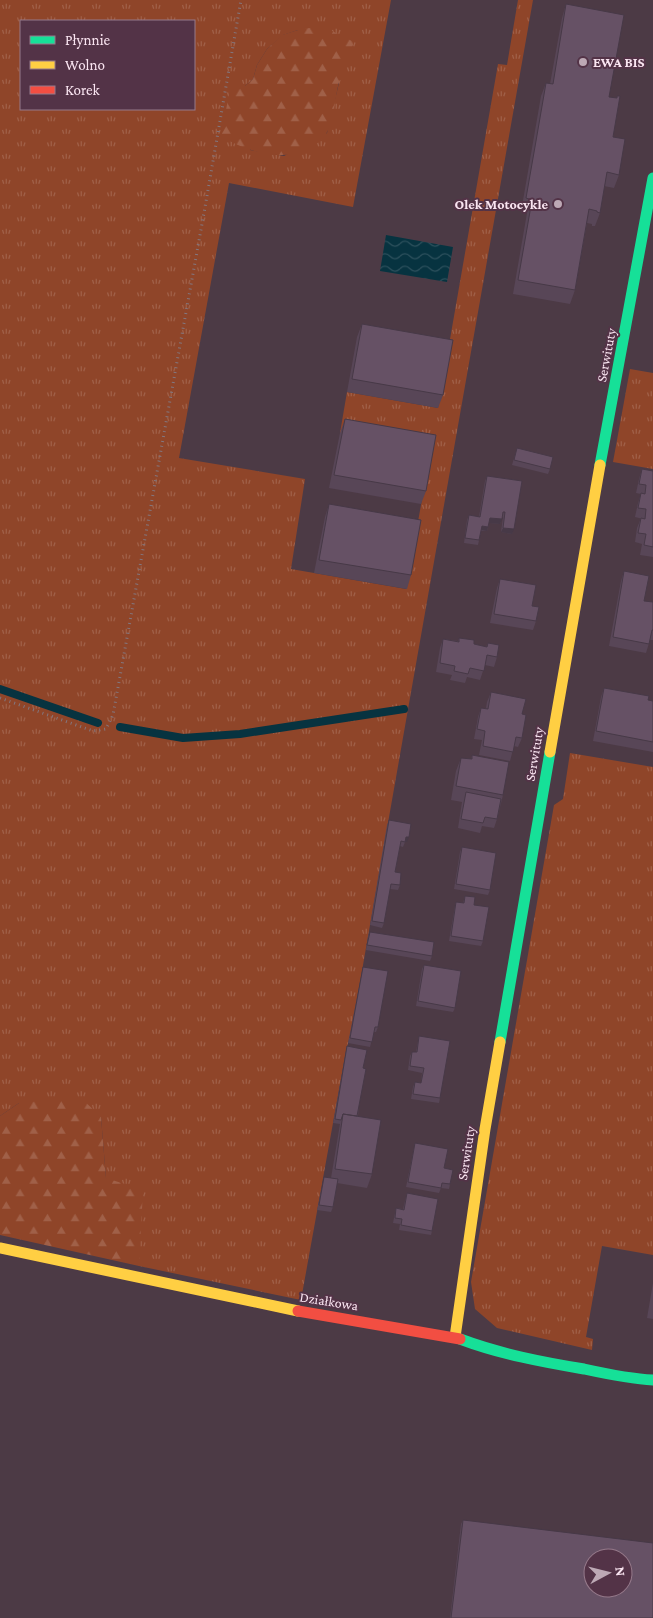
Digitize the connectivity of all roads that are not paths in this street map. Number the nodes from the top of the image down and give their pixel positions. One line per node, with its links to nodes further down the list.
1 (653, 178): 3 (street, Serwituty)
2 (0, 1248): 3 (street, Działkowa)
3 (455, 1337): 4 (street, Działkowa)
4 (653, 1380)

